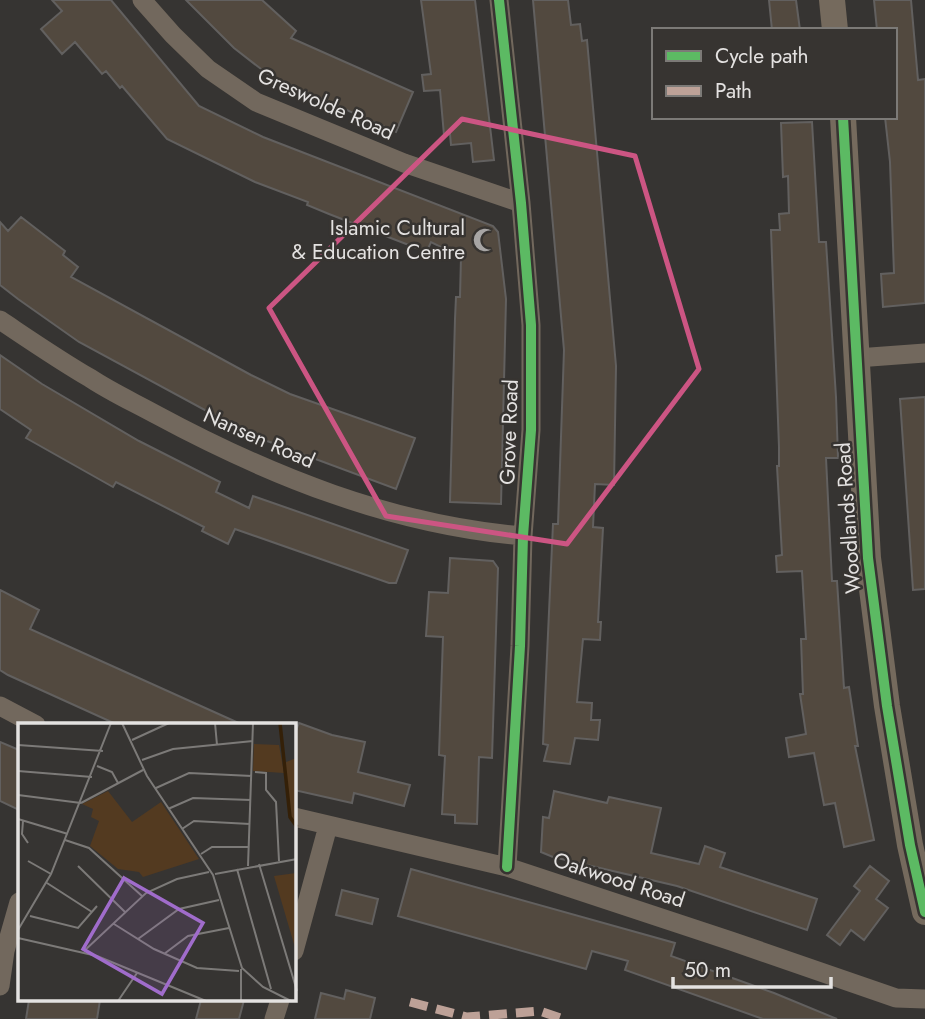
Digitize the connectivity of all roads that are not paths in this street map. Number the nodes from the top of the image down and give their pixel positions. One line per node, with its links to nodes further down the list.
1 (142, 0): 6 (street, Greswolde Road)
2 (499, 0): 6 (street, Grove Road)
3 (832, 0): 4 (street)
4 (835, 28)
5 (843, 119): 9 (street, Woodlands Road)
6 (522, 203): 10 (street, Grove Road)
7 (0, 320): 10 (street, Nansen Road)
8 (925, 354): 9 (street)
9 (857, 358): 17 (street, Woodlands Road)
10 (523, 536): 15 (street, Grove Road)
11 (0, 706): 12 (street)
12 (32, 723)
13 (296, 818): 14 (street, Oakwood Road)
14 (328, 826): 15 (street, Oakwood Road); 18 (street)
15 (507, 867): 20 (street, Oakwood Road)
16 (18, 906): 19 (street)
17 (925, 912)
18 (296, 944)
19 (0, 986)
20 (925, 999)
21 (279, 1002): 22 (street)
22 (274, 1019)

